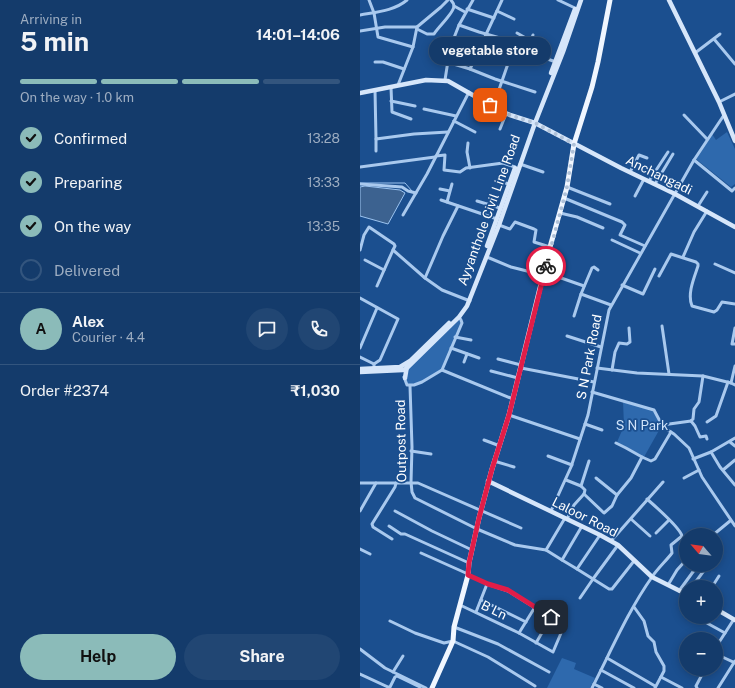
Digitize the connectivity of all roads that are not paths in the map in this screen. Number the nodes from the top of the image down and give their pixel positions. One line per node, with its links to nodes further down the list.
1 (369, 0): 15 (street)
2 (407, 0): 15 (street)
3 (448, 0): 21 (street)
4 (451, 0): 11 (street)
5 (473, 0): 13 (street)
6 (502, 0): 14 (street)
7 (558, 0): 12 (street)
8 (580, 0): 12 (main road, Ayyanthole Civil Line Road); 59 (main road)
9 (610, 0): 67 (main road)
10 (669, 0): 32 (main road)
11 (454, 6): 13 (street); 21 (street)
12 (575, 8): 35 (main road, Ayyanthole Civil Line Road)
13 (466, 10): 17 (street); 19 (street)
14 (497, 11): 17 (street); 18 (street)
15 (374, 13): 16 (street); 20 (street)
16 (360, 15)
17 (494, 18): 24 (street)
18 (514, 19)
19 (459, 25): 24 (street); 34 (street)
20 (377, 28): 21 (street); 22 (street); 29 (street)
21 (417, 28): 29 (street)
22 (360, 31)
23 (517, 33): 28 (street)
24 (486, 34): 30 (street); 38 (street)
25 (720, 34): 27 (street)
26 (533, 35): 28 (street)
27 (714, 39): 32 (street); 36 (street)
28 (530, 41): 30 (street)
29 (413, 47): 37 (street)
30 (527, 50): 35 (street)
31 (512, 52): 40 (street)
32 (695, 53): 49 (main road)
33 (375, 62): 37 (street)
34 (447, 62): 38 (street); 39 (street)
35 (556, 62): 59 (main road, Ayyanthole Civil Line Road)
36 (735, 64)
37 (404, 68): 41 (street)
38 (470, 69): 40 (street)
39 (445, 80): 41 (main road); 44 (main road, Anchangadi)
40 (502, 81): 45 (street); 51 (street)
41 (398, 85): 42 (main road)
42 (391, 86): 43 (main road); 48 (street)
43 (376, 90): 46 (main road); 63 (street)
44 (469, 92): 51 (main road, Anchangadi); 55 (street)
45 (535, 92)
46 (360, 93)
47 (735, 94): 49 (street)
48 (392, 101): 50 (street); 57 (street)
49 (719, 102): 54 (main road)
50 (415, 106)
51 (493, 107): 53 (main road, Anchangadi)
52 (424, 109): 55 (street)
53 (506, 114): 59 (main road, Anchangadi); 60 (street)
54 (724, 115): 64 (street, S N Park Road); 65 (main road)
55 (456, 116): 58 (street)
56 (684, 116): 64 (street)
57 (411, 119)
58 (454, 121): 61 (street); 62 (street)
59 (534, 123): 67 (main road, Anchangadi); 74 (main road, Ayyanthole Civil Line Road); 76 (main road, Ayyanthole Civil Line Road)
60 (500, 129)
61 (448, 132): 63 (street); 71 (street)
62 (475, 132)
63 (376, 139): 68 (street)
64 (707, 139): 73 (street, S N Park Road)
65 (735, 141)
66 (468, 142): 77 (street)
67 (574, 144): 79 (main road, Anchangadi); 87 (main road)
68 (376, 151)
69 (668, 152): 82 (street)
70 (673, 154): 86 (street)
71 (436, 156): 75 (street); 77 (street); 91 (street)
72 (647, 158): 79 (street)
73 (694, 160): 88 (street); 92 (street, S N Park Road)
74 (520, 164): 78 (street); 83 (main road, Ayyanthole Civil Line Road)
75 (360, 167)
76 (515, 167): 77 (street); 83 (main road, Ayyanthole Civil Line Road)
77 (470, 168)
78 (543, 172)
79 (630, 172): 80 (main road, Anchangadi)
80 (644, 179): 82 (main road, Anchangadi); 93 (street)
81 (498, 181): 83 (street)
82 (649, 181): 86 (main road, Anchangadi)
83 (511, 183): 101 (main road, Ayyanthole Civil Line Road); 105 (main road, Ayyanthole Civil Line Road)
84 (360, 184): 91 (street)
85 (452, 184): 97 (street)
86 (655, 184): 92 (main road, Anchangadi)
87 (567, 187): 94 (main road); 98 (street)
88 (735, 188)
89 (440, 189): 97 (street)
90 (707, 192): 100 (street)
91 (416, 193): 104 (street)
92 (675, 194): 100 (main road, Anchangadi); 112 (street, S N Park Road)
93 (635, 196)
94 (564, 198): 103 (main road); 112 (street)
95 (441, 200): 97 (street)
96 (477, 201): 101 (street)
97 (447, 202): 99 (street)
98 (610, 204)
99 (458, 206): 105 (street); 127 (street)
100 (698, 206): 102 (main road, Anchangadi)
101 (500, 208): 105 (main road, Ayyanthole Civil Line Road)
102 (707, 211): 106 (main road, Anchangadi); 117 (street)
103 (560, 213): 107 (street); 111 (main road)
104 (403, 215)
105 (498, 221): 111 (street); 116 (main road, Ayyanthole Civil Line Road); 120 (main road, Ayyanthole Civil Line Road)
106 (735, 227)
107 (603, 228)
108 (360, 233): 109 (street)
109 (364, 235): 113 (street); 114 (street)
110 (612, 240): 115 (street)
111 (550, 246): 125 (main road)
112 (645, 246): 115 (street, S N Park Road)
113 (360, 250)
114 (393, 250): 122 (street); 127 (street)
115 (640, 253): 128 (street, S N Park Road)
116 (487, 257): 120 (main road, Ayyanthole Civil Line Road); 125 (street)
117 (682, 257): 126 (street); 134 (street)
118 (364, 260): 122 (street)
119 (716, 264): 124 (street)
120 (482, 266): 133 (main road, Ayyanthole Civil Line Road)
121 (655, 269): 128 (street)
122 (384, 270): 129 (street)
123 (598, 270): 130 (street)
124 (735, 273)
125 (544, 274): 130 (street); 155 (main road)
126 (659, 276)
127 (425, 278): 133 (street)
128 (622, 285): 135 (street, S N Park Road)
129 (377, 286)
130 (584, 286): 131 (street)
131 (581, 294): 135 (street); 138 (street)
132 (360, 298): 136 (street)
133 (469, 300): 137 (main road, Ayyanthole Civil Line Road)
134 (735, 304)
135 (611, 305): 147 (street, S N Park Road)
136 (377, 308): 148 (street); 159 (street)
137 (463, 310): 139 (main road, Ayyanthole Civil Line Road); 157 (main road, Ayyanthole Civil Line Road)
138 (574, 316)
139 (459, 317): 144 (street); 157 (main road, Ayyanthole Civil Line Road)
140 (662, 326): 165 (street)
141 (629, 328): 162 (street)
142 (735, 328): 146 (street)
143 (567, 336): 147 (street)
144 (455, 337): 145 (street); 149 (street)
145 (471, 340)
146 (735, 344)
147 (601, 347): 160 (street, S N Park Road)
148 (360, 348)
149 (451, 348): 150 (street); 161 (street)
150 (467, 354): 152 (street); 154 (street)
151 (360, 357): 159 (street)
152 (479, 358)
153 (498, 359): 155 (street)
154 (464, 362)
155 (521, 366): 168 (main road); 169 (street)
156 (735, 366): 170 (street)
157 (405, 367): 159 (main road); 167 (main road)
158 (360, 368): 159 (main road)
159 (375, 368): 164 (main road)
160 (597, 368): 162 (street); 169 (street, S N Park Road)
161 (442, 370): 171 (street); 173 (street)
162 (612, 370): 165 (street)
163 (491, 371): 168 (street)
164 (360, 372)
165 (669, 374): 166 (street)
166 (703, 376): 170 (street); 175 (street)
167 (405, 378): 171 (street)
168 (518, 378): 173 (main road)
169 (594, 382): 172 (street, S N Park Road)
170 (731, 383): 176 (street)
171 (410, 386): 189 (street, Outpost Road)
172 (592, 392): 177 (street, S N Park Road); 178 (street)
173 (513, 399): 174 (main road)
174 (509, 415): 182 (street); 187 (main road)
175 (691, 421): 178 (street); 183 (street)
176 (707, 422)
177 (585, 424): 179 (street); 182 (street, S N Park Road)
178 (662, 425): 180 (street)
179 (602, 430)
180 (671, 432): 193 (street); 194 (street)
181 (735, 438): 185 (street)
182 (580, 439): 198 (street, S N Park Road)
183 (707, 439)
184 (484, 440): 187 (street)
185 (730, 442): 188 (street); 190 (street)
186 (616, 443): 193 (street)
187 (500, 446): 196 (main road)
188 (735, 446)
189 (411, 451): 191 (street); 207 (street, Outpost Road)
190 (711, 452): 194 (street); 201 (street)
191 (431, 454)
192 (548, 456): 198 (street)
193 (642, 457): 214 (street)
194 (693, 459): 200 (street)
195 (735, 460): 201 (street)
196 (494, 461): 199 (street); 205 (main road)
197 (589, 461): 212 (street)
198 (572, 465): 204 (street, S N Park Road)
199 (514, 467)
200 (699, 470): 203 (street); 223 (street)
201 (723, 470): 211 (street)
202 (596, 478): 214 (street)
203 (684, 478)
204 (566, 480): 212 (street); 219 (street, S N Park Road)
205 (488, 481): 218 (main road); 219 (main road, Laloor Road)
206 (396, 482): 207 (street); 209 (street); 233 (street)
207 (411, 482): 218 (street); 229 (street, Outpost Road)
208 (663, 482): 215 (street)
209 (376, 483): 210 (street); 216 (street)
210 (360, 484)
211 (735, 485)
212 (581, 486): 213 (street)
213 (584, 494): 214 (street); 220 (street)
214 (617, 495)
215 (648, 499): 221 (street); 222 (street)
216 (360, 511)
217 (395, 511): 237 (street)
218 (481, 511): 227 (street); 229 (main road)
219 (551, 511): 220 (main road, Laloor Road)
220 (566, 518): 225 (main road, Laloor Road); 238 (street)
221 (631, 519): 232 (street); 234 (street)
222 (669, 520): 230 (street); 248 (street)
223 (730, 521): 226 (street); 228 (street)
224 (389, 526): 243 (street)
225 (582, 526): 231 (main road, Laloor Road); 241 (street)
226 (735, 526)
227 (521, 528)
228 (722, 528)
229 (477, 529): 237 (main road); 238 (street)
230 (656, 533)
231 (600, 535): 234 (main road, Laloor Road); 245 (street)
232 (650, 536)
233 (392, 539)
234 (611, 541): 235 (main road, Laloor Road)
235 (618, 545): 242 (main road, Laloor Road); 249 (street)
236 (360, 549): 240 (street)
237 (472, 550): 243 (main road)
238 (546, 550): 241 (street)
239 (421, 553): 246 (street)
240 (370, 554)
241 (562, 560): 245 (street)
242 (634, 560): 248 (main road, Laloor Road); 249 (street)
243 (469, 563): 246 (main road)
244 (679, 568): 252 (street)
245 (577, 569): 249 (street)
246 (468, 574): 251 (street); 256 (main road)
247 (718, 576): 250 (street)
248 (652, 577): 252 (main road, Laloor Road); 258 (street)
249 (593, 579): 254 (street)
250 (716, 580)
251 (488, 584): 255 (street); 257 (street)
252 (668, 585): 253 (main road, Laloor Road)
253 (679, 591)
254 (580, 598)
255 (481, 600): 259 (street); 264 (street)
256 (460, 605): 259 (street, B Ln); 266 (main road)
257 (535, 607): 261 (street); 264 (street)
258 (634, 608): 275 (street); 282 (street)
259 (476, 612): 267 (street, B Ln)
260 (723, 613): 262 (main road)
261 (551, 617): 271 (street); 271 (street, B Ln)
262 (735, 620): 268 (street)
263 (390, 621): 270 (street)
264 (526, 622): 267 (street)
265 (709, 624): 268 (street)
266 (454, 627): 270 (main road); 279 (street)
267 (520, 633): 271 (street, B Ln)
268 (725, 633): 269 (street)
269 (723, 636)
270 (454, 641): 284 (street); 288 (main road)
271 (536, 643)
272 (360, 649): 278 (street)
273 (403, 656): 278 (street)
274 (723, 657): 276 (street)
275 (607, 658): 277 (street); 285 (street)
276 (735, 662): 294 (street)
277 (601, 670): 283 (street); 291 (street)
278 (393, 672): 287 (street)
279 (549, 672)
280 (360, 674): 286 (street)
281 (701, 676): 293 (street)
282 (661, 677): 285 (street); 292 (street)
283 (594, 684): 289 (street); 290 (street)
284 (535, 686)
285 (655, 687)
286 (421, 688)
287 (426, 688)
288 (432, 688)
289 (592, 688)
290 (602, 688)
291 (634, 688)
292 (682, 688)
293 (697, 688)
294 (718, 688)

